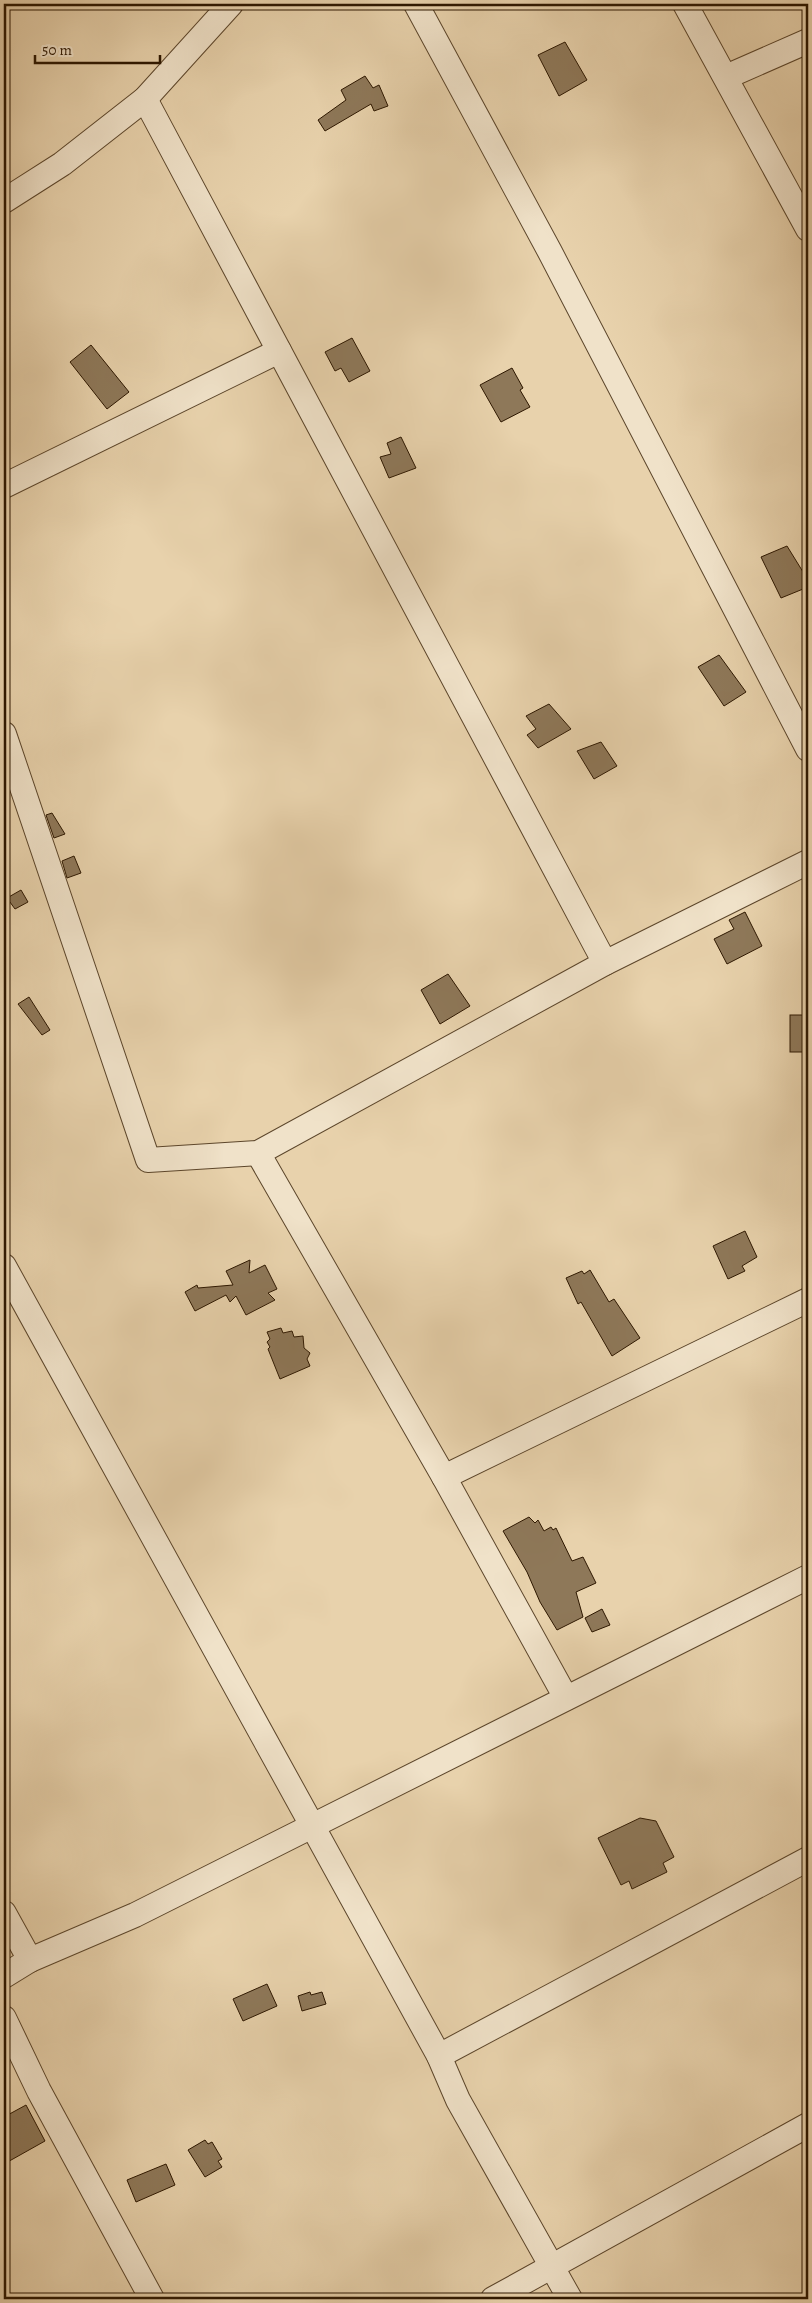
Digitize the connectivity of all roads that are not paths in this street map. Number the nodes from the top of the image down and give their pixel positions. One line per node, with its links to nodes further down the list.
1 (231, 4): 6 (street)
2 (416, 4): 12 (street)
3 (686, 4): 5 (street)
4 (808, 41): 5 (street)
5 (726, 77): 8 (street)
6 (145, 99): 7 (street); 9 (street)
7 (4, 201)
8 (808, 229)
9 (279, 351): 10 (street); 14 (street)
10 (4, 486)
11 (4, 734): 15 (street)
12 (808, 748)
13 (808, 862): 14 (street)
14 (605, 963): 15 (street)
15 (258, 1153): 18 (street)
16 (4, 1266): 21 (street)
17 (808, 1300): 18 (street)
18 (444, 1477): 20 (street)
19 (808, 1577): 20 (street)
20 (566, 1698): 21 (street)
21 (313, 1826): 24 (street); 27 (street)
22 (808, 1860): 27 (street)
23 (4, 1913): 24 (street)
24 (30, 1960): 25 (street)
25 (4, 1976)
26 (4, 2018): 30 (street)
27 (439, 2056): 29 (street)
28 (808, 2125): 29 (street)
29 (553, 2268): 31 (street); 32 (street)
30 (152, 2299)
31 (493, 2299)
32 (570, 2299)

